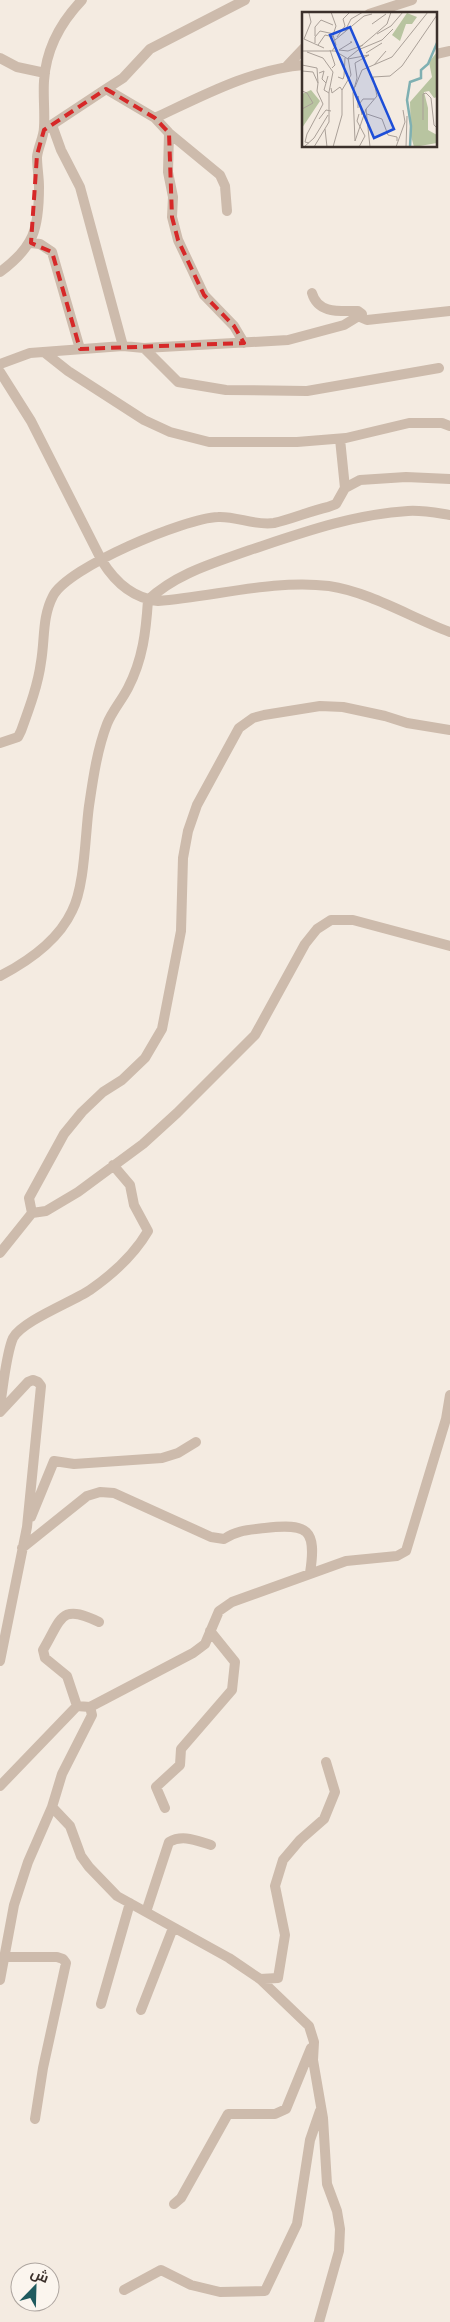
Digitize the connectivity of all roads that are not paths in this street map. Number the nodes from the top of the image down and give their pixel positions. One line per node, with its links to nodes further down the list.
1 (245, 0): 10 (street)
2 (412, 0): 4 (street)
3 (77, 2): 9 (street)
4 (375, 12)
5 (302, 50): 8 (street)
6 (0, 58): 9 (street)
7 (302, 65): 8 (street)
8 (287, 66): 11 (street)
9 (45, 73): 12 (street)
10 (106, 89): 11 (street); 12 (street)
11 (155, 118): 13 (street)
12 (48, 127): 15 (street); 21 (street)
13 (169, 134): 14 (street); 20 (street)
14 (228, 211)
15 (31, 243): 16 (street); 23 (street)
16 (0, 272)
17 (312, 293): 19 (street)
18 (450, 311): 19 (street)
19 (360, 317): 20 (street)
20 (244, 343): 22 (street)
21 (123, 346): 22 (street); 23 (street)
22 (144, 348): 26 (street)
23 (80, 349): 24 (street)
24 (44, 352): 25 (street); 29 (street)
25 (0, 364)
26 (439, 368)
27 (0, 372): 33 (street)
28 (450, 426): 29 (street)
29 (340, 439): 31 (street)
30 (450, 480): 31 (street)
31 (345, 488): 33 (street)
32 (450, 516): 34 (street)
33 (102, 561): 34 (street); 37 (street)
34 (148, 600): 35 (street); 39 (street)
35 (450, 632)
36 (450, 730): 41 (street)
37 (0, 742)
38 (447, 943): 40 (street)
39 (0, 976)
40 (113, 1165): 41 (street); 44 (street)
41 (32, 1213): 42 (street)
42 (0, 1253)
43 (450, 1395): 49 (street)
44 (0, 1406)
45 (0, 1412): 47 (street)
46 (196, 1442): 47 (street)
47 (27, 1527): 48 (street)
48 (22, 1548): 49 (street); 52 (street)
49 (310, 1573): 51 (street)
50 (100, 1622): 53 (street)
51 (210, 1631): 54 (street); 58 (street)
52 (0, 1661)
53 (77, 1706): 54 (street); 56 (street)
54 (90, 1706): 57 (street)
55 (326, 1762): 64 (street)
56 (0, 1786)
57 (52, 1807): 60 (street); 63 (street)
58 (165, 1808)
59 (211, 1845): 61 (street)
60 (130, 1903): 61 (street); 66 (street)
61 (146, 1912): 62 (street)
62 (173, 1928): 64 (street); 67 (street)
63 (5, 1957): 65 (street); 70 (street)
64 (260, 1979): 68 (street)
65 (0, 1980)
66 (101, 2004)
67 (141, 2010)
68 (314, 2042): 69 (street); 71 (street)
69 (321, 2107): 72 (street); 73 (street)
70 (35, 2119)
71 (174, 2204)
72 (124, 2290)
73 (319, 2322)

